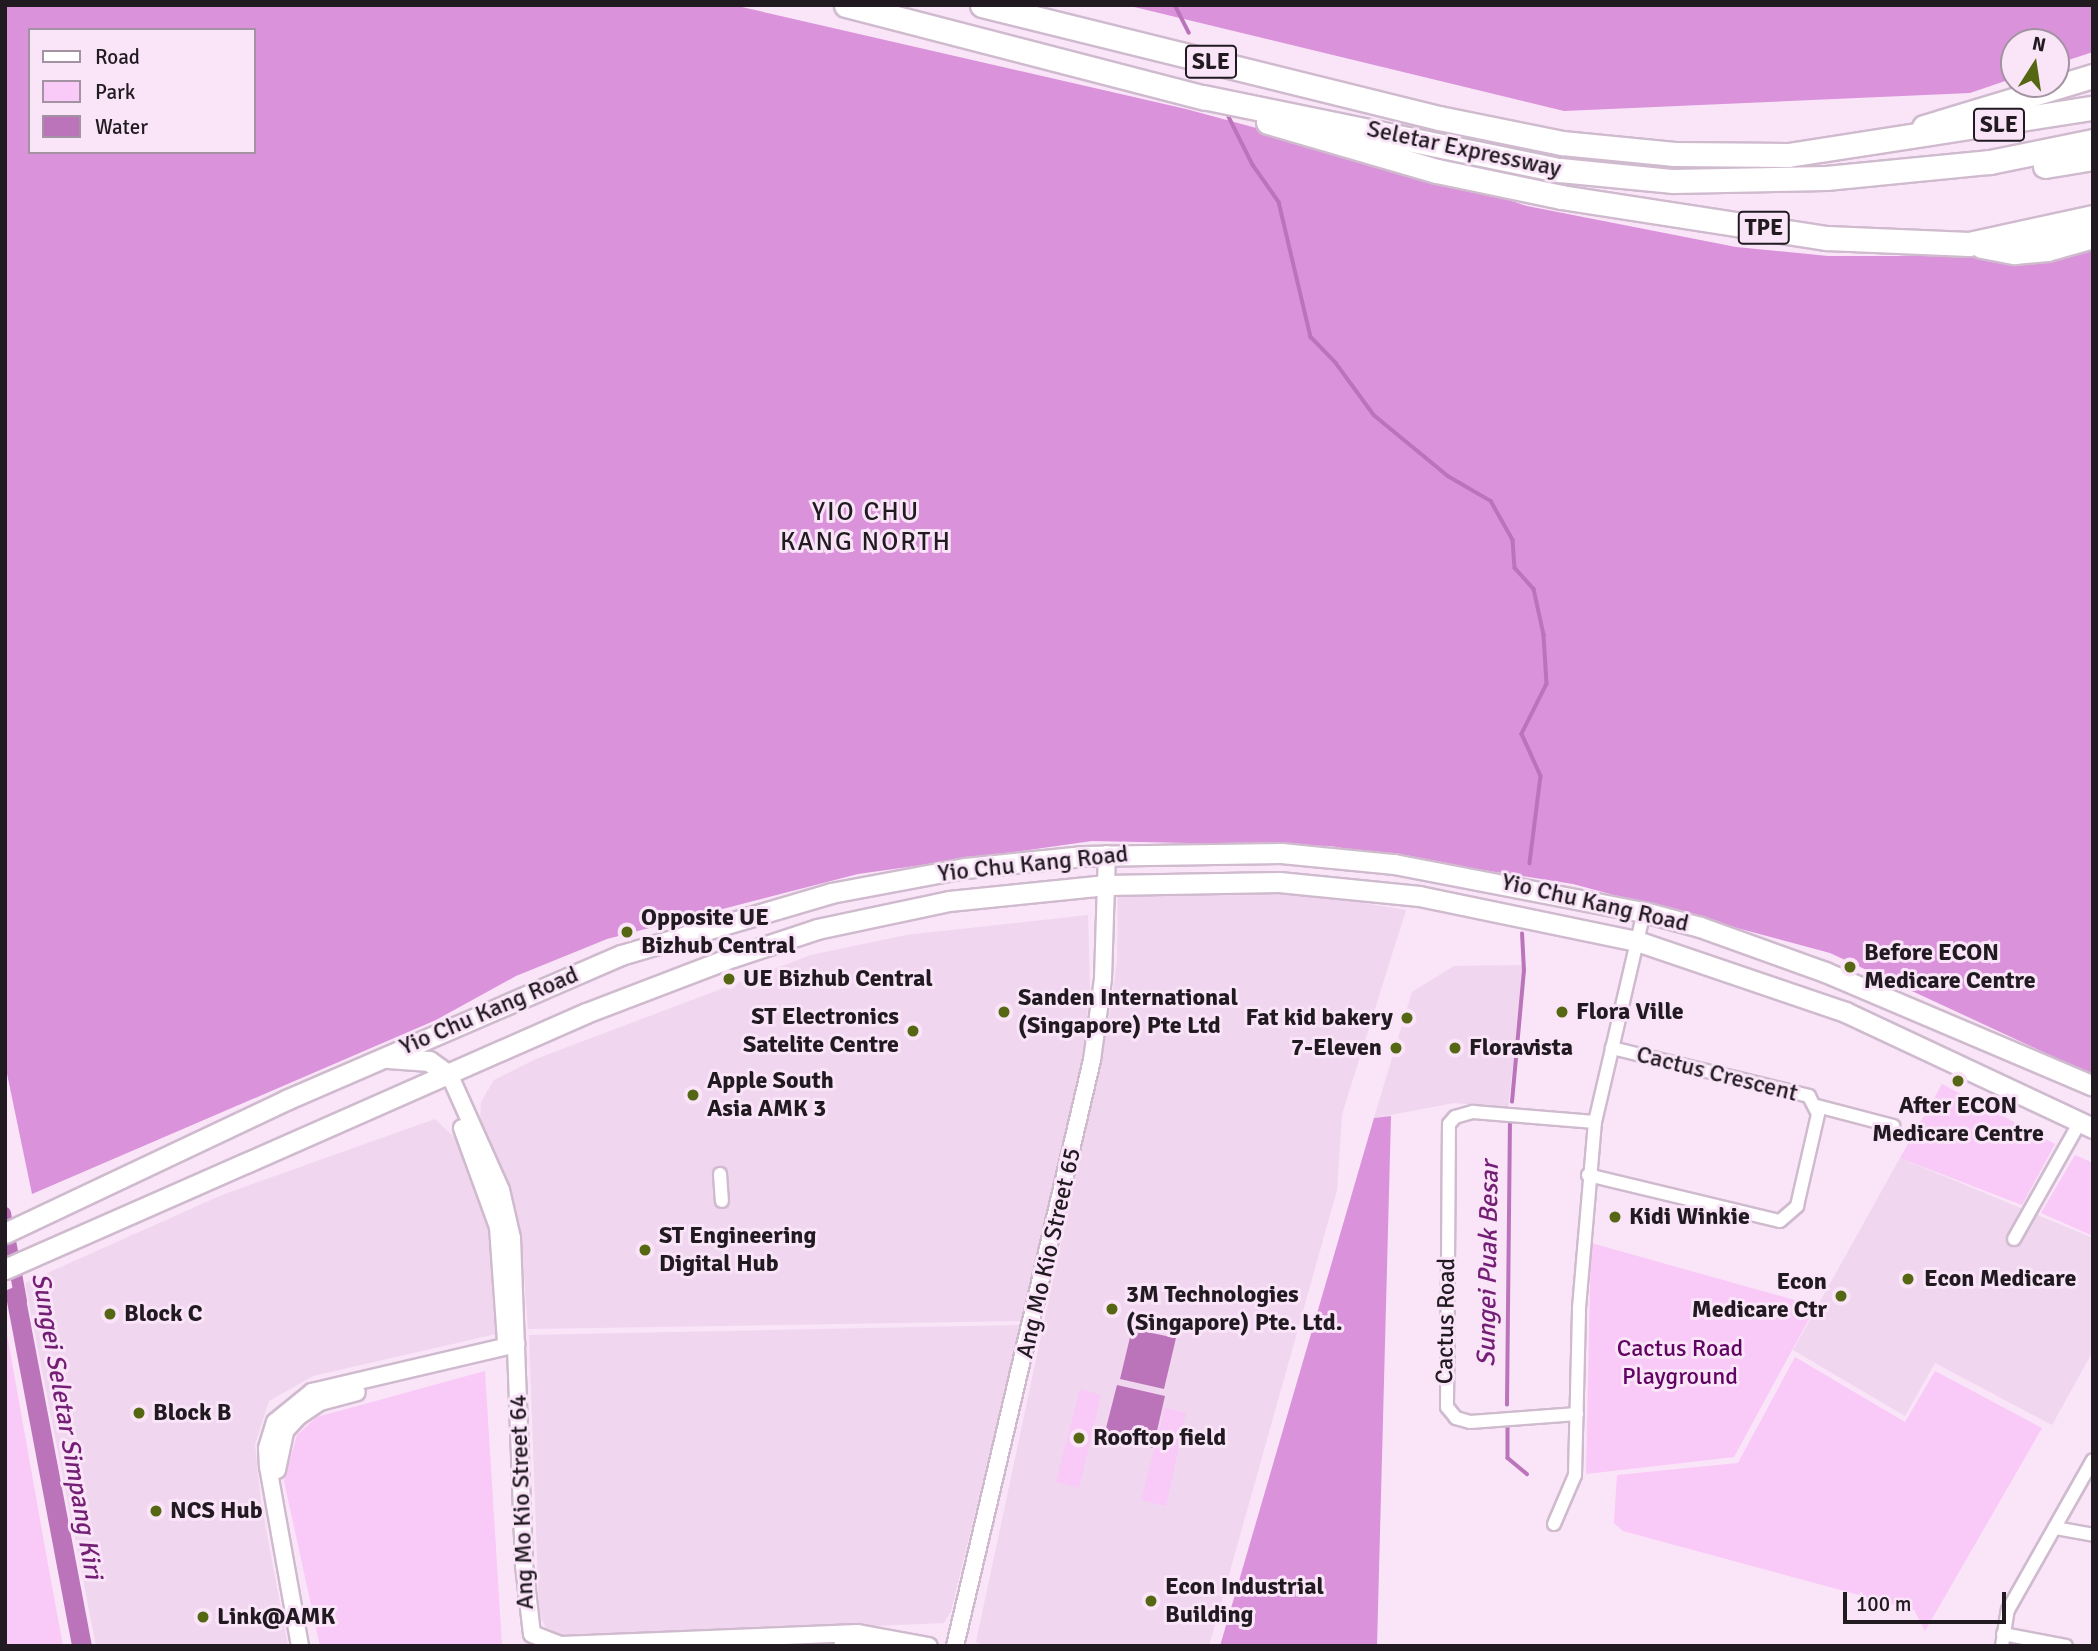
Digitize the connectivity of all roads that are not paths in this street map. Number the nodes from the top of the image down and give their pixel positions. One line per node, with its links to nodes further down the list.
1 (846, 5): 4 (highway, Seletar Expressway / SLE)
2 (982, 5): 6 (highway, Seletar Expressway / SLE)
3 (2093, 76): 6 (highway)
4 (1202, 97): 9 (highway, Seletar Expressway / SLE); 12 (highway, TPE)
5 (2093, 108): 6 (highway, Seletar Expressway / SLE)
6 (1905, 140)
7 (2093, 141): 9 (highway, Seletar Expressway / SLE)
8 (2093, 158): 9 (highway)
9 (1990, 162)
10 (2093, 217): 12 (highway, TPE)
11 (2093, 236): 12 (highway)
12 (1969, 244)
13 (1107, 854): 14 (street, Ang Mo Kio Street 65); 15 (main road, Yio Chu Kang Road); 17 (main road, Yio Chu Kang Road)
14 (1106, 885): 16 (main road, Yio Chu Kang Road); 21 (main road, Yio Chu Kang Road); 47 (street, Ang Mo Kio Street 65)
15 (1644, 912): 16 (street); 19 (main road, Yio Chu Kang Road)
16 (1637, 941): 18 (street); 22 (main road, Yio Chu Kang Road)
17 (456, 1026): 20 (main road, Yio Chu Kang Road); 21 (main road)
18 (1612, 1048): 24 (street, Cactus Crescent); 25 (street)
19 (1996, 1048): 22 (main road); 23 (main road, Yio Chu Kang Road)
20 (380, 1058): 21 (main road); 31 (main road, Yio Chu Kang Road)
21 (443, 1074): 33 (main road, Yio Chu Kang Road); 34 (street, Ang Mo Kio Street 64)
22 (1991, 1079): 26 (main road, Yio Chu Kang Road)
23 (2093, 1086)
24 (1817, 1106): 27 (street, Cactus Crescent); 29 (street, Cactus Crescent)
25 (1595, 1122): 29 (street); 35 (street, Cactus Road)
26 (2086, 1125): 32 (street, Yio Chu Kang Road)
27 (1892, 1126)
28 (720, 1174): 30 (street)
29 (1588, 1175): 35 (street)
30 (722, 1201)
31 (5, 1233)
32 (2014, 1238)
33 (5, 1269)
34 (511, 1350): 41 (street, Ang Mo Kio Street 64); 42 (street); 43 (street); 44 (street, Ang Mo Kio Street 64)
35 (1577, 1414): 37 (street)
36 (2093, 1460): 38 (street)
37 (1554, 1524)
38 (2055, 1528): 39 (street); 40 (street)
39 (2093, 1535)
40 (2003, 1640): 48 (street)
41 (858, 1641): 45 (street, Ang Mo Kio Street 64); 46 (street, Ang Mo Kio Street 64)
42 (300, 1646)
43 (310, 1646)
44 (531, 1646)
45 (842, 1646)
46 (929, 1646)
47 (955, 1646)
48 (2066, 1646)

